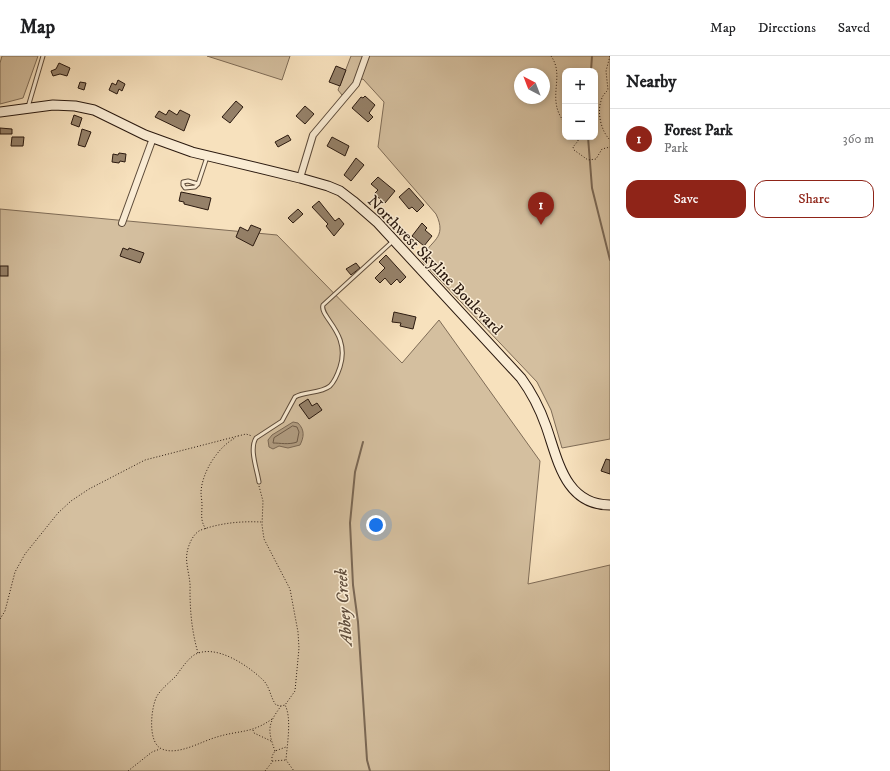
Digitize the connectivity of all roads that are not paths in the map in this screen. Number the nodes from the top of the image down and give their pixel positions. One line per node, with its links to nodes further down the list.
1 (43, 56): 3 (lane)
2 (366, 56): 7 (street)
3 (28, 107): 4 (main road, Northwest Skyline Boulevard); 5 (main road, Northwest Skyline Boulevard)
4 (0, 112)
5 (153, 138): 6 (main road, Northwest Skyline Boulevard); 9 (street)
6 (207, 157): 7 (main road, Northwest Skyline Boulevard); 8 (lane)
7 (300, 178): 10 (main road, Northwest Skyline Boulevard)
8 (198, 184)
9 (122, 223)
10 (394, 239): 11 (lane); 12 (main road, Northwest Skyline Boulevard)
11 (259, 482)
12 (610, 505)

